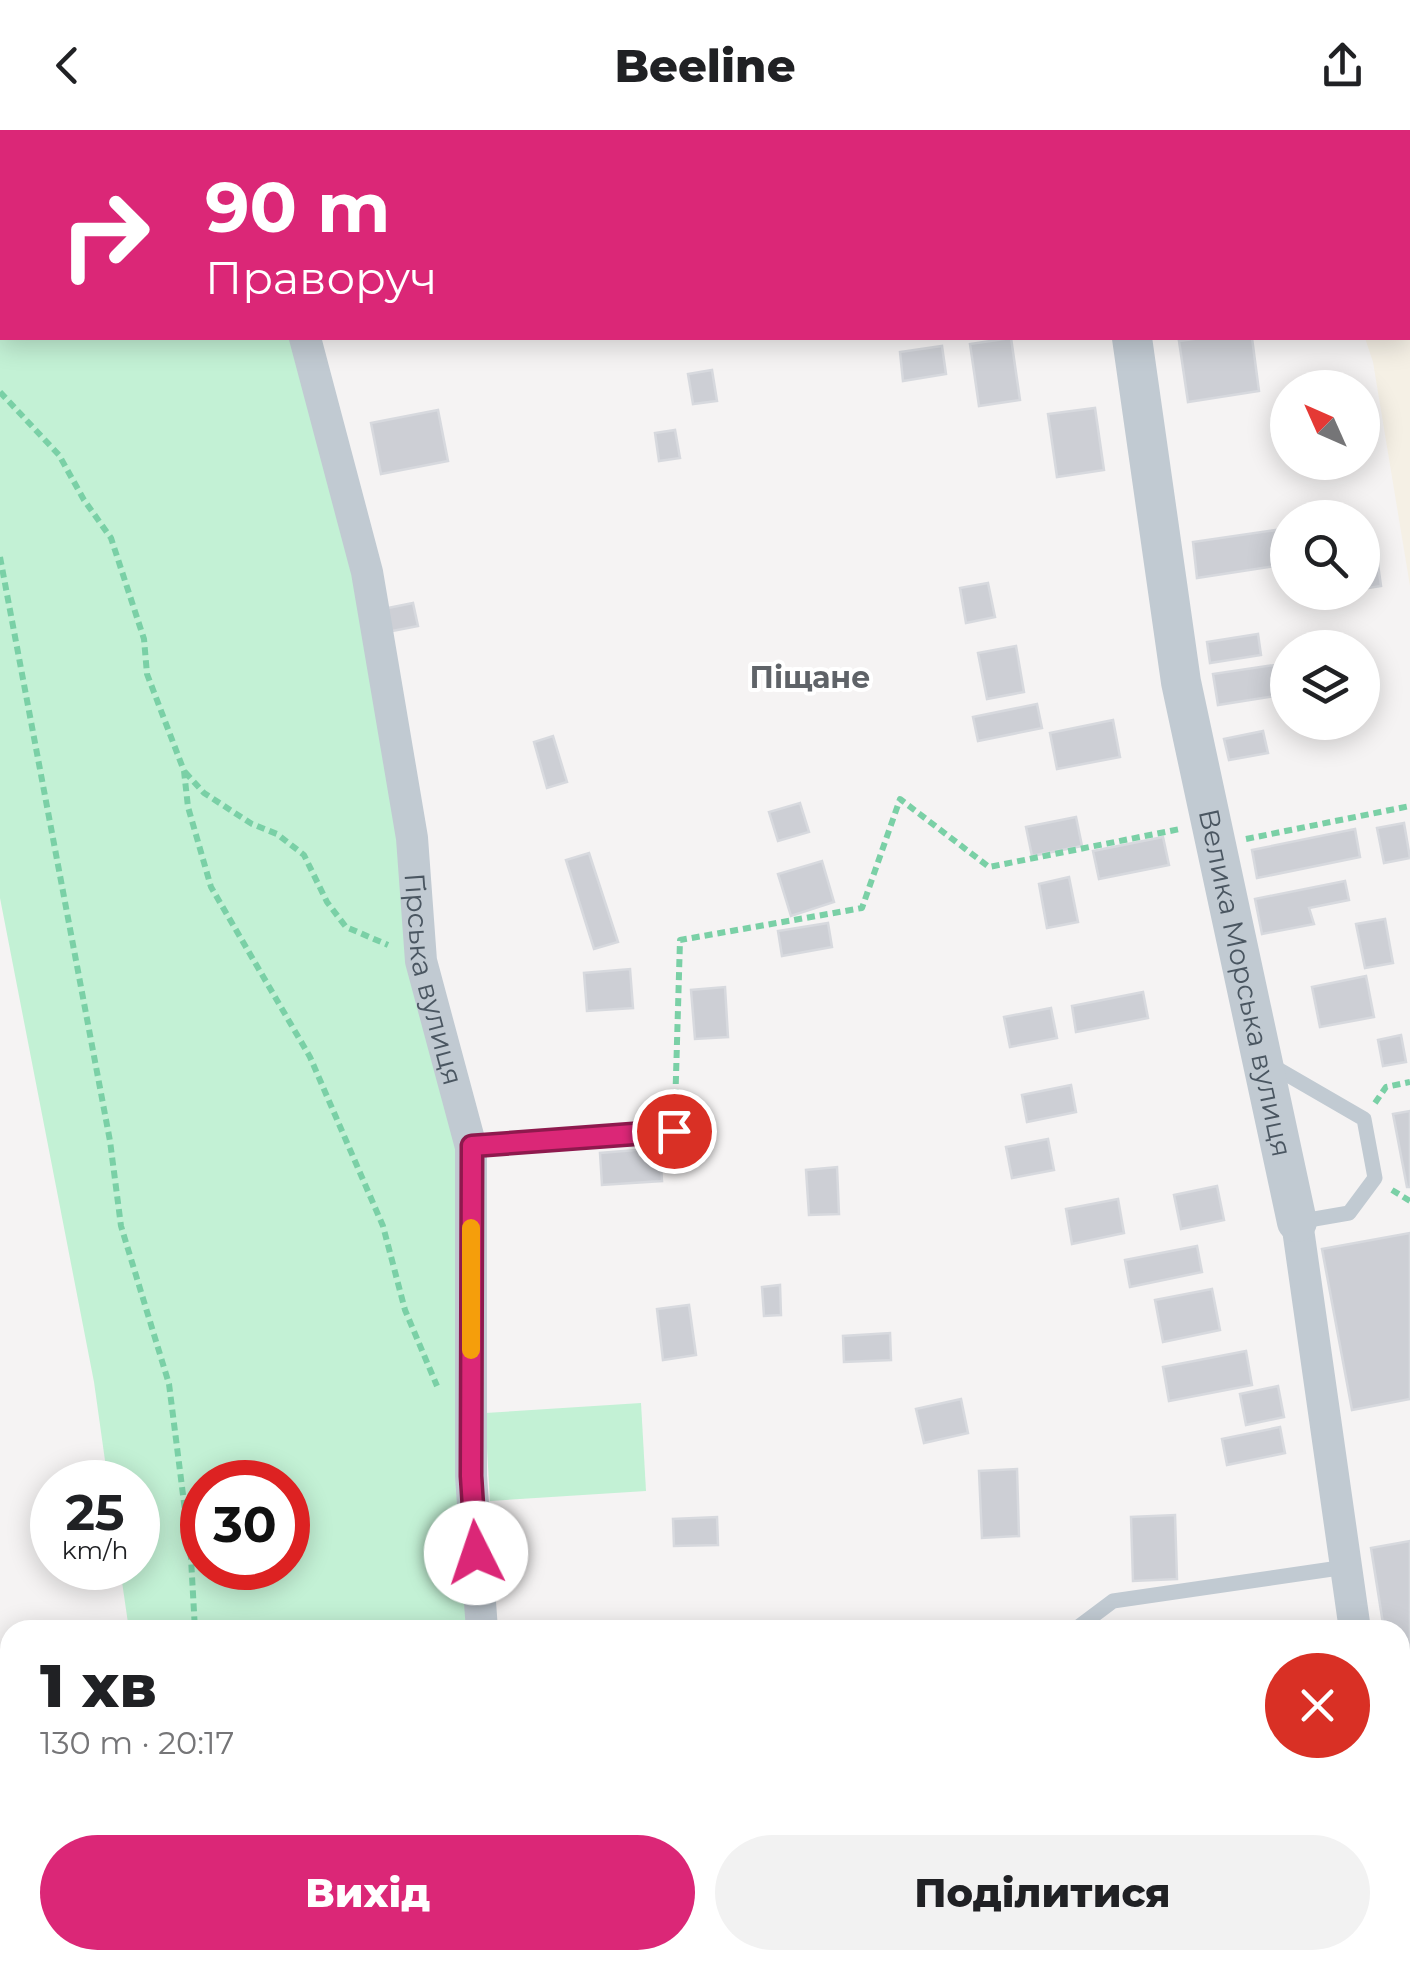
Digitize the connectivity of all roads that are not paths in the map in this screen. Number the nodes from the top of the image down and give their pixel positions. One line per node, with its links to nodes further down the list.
1 (306, 340): 5 (street, Гірська вулиця)
2 (1132, 340): 3 (street, Велика Морська вулиця)
3 (1262, 1060): 6 (street, Велика Морська вулиця); 6 (lane)
4 (674, 1131): 5 (lane)
5 (472, 1146): 8 (street, Гірська вулиця)
6 (1297, 1222): 7 (street, Велика Морська вулиця)
7 (1346, 1567): 9 (lane); 10 (street, Велика Морська вулиця)
8 (481, 1620)
9 (1087, 1620)
10 (1354, 1620)

